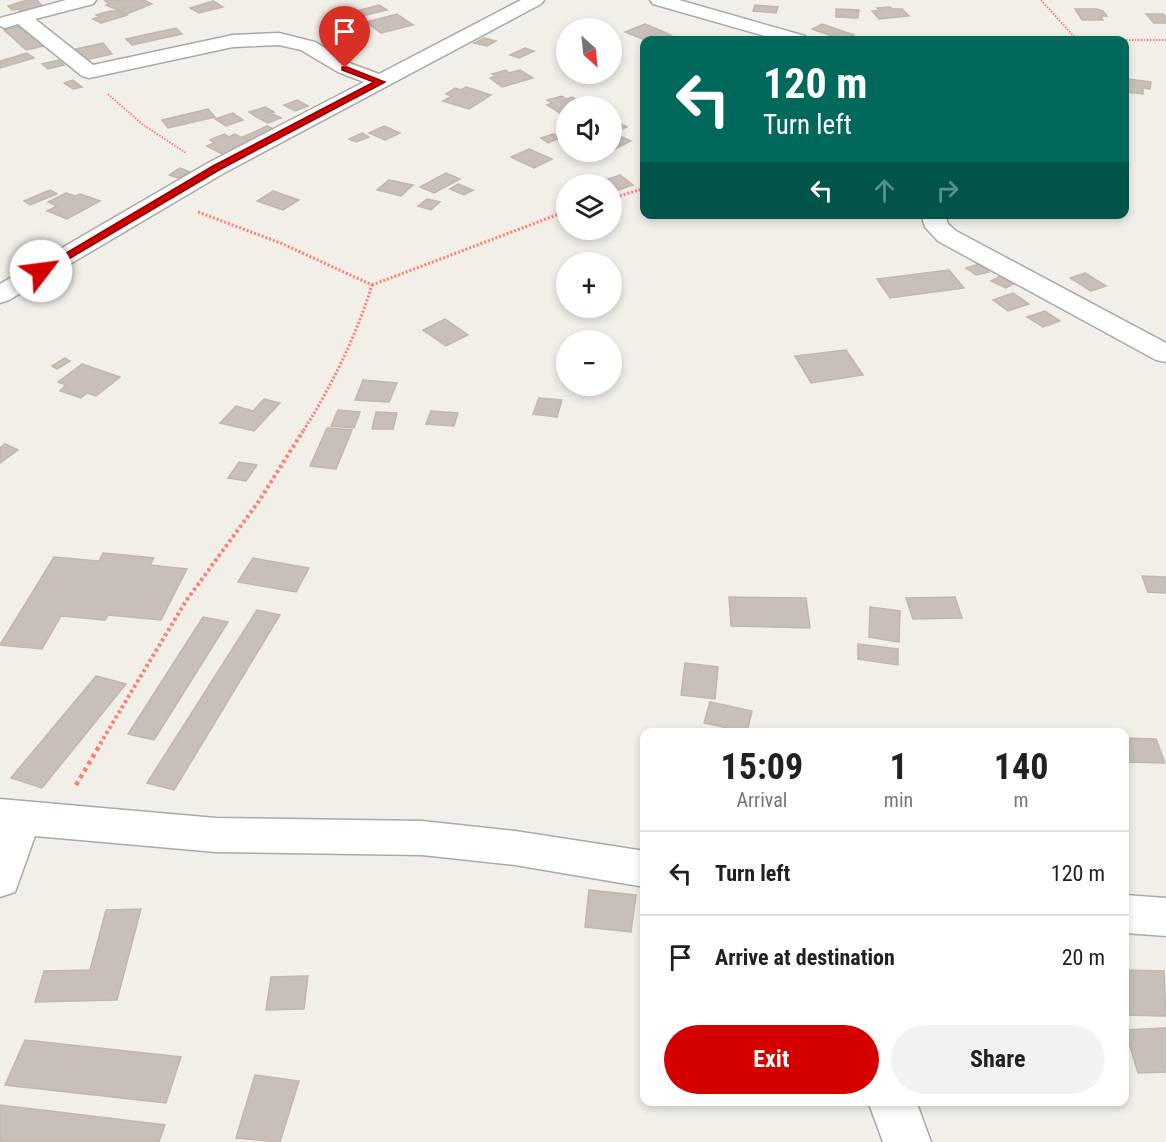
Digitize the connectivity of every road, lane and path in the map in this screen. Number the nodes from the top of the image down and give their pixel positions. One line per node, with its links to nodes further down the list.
1 (87, 0): 5 (street)
2 (535, 0): 12 (street)
3 (659, 0): 7 (street)
4 (1041, 0): 8 (path)
5 (21, 17): 6 (street); 11 (street)
6 (0, 23)
7 (784, 36)
8 (1073, 36)
9 (1129, 40): 10 (path)
10 (1166, 40)
11 (89, 72): 12 (street); 13 (path)
12 (381, 82): 13 (street)
13 (216, 168): 16 (street)
14 (640, 190): 15 (path)
15 (622, 195)
16 (164, 198): 19 (path); 20 (street)
17 (556, 215): 19 (path)
18 (935, 219): 21 (street)
19 (372, 285): 22 (path)
20 (0, 295)
21 (1166, 354)
22 (26, 818): 23 (street); 24 (street)
23 (640, 868)
24 (0, 879)
25 (1129, 915): 26 (street)
26 (1166, 917)
27 (894, 1106): 28 (street)
28 (907, 1142)

